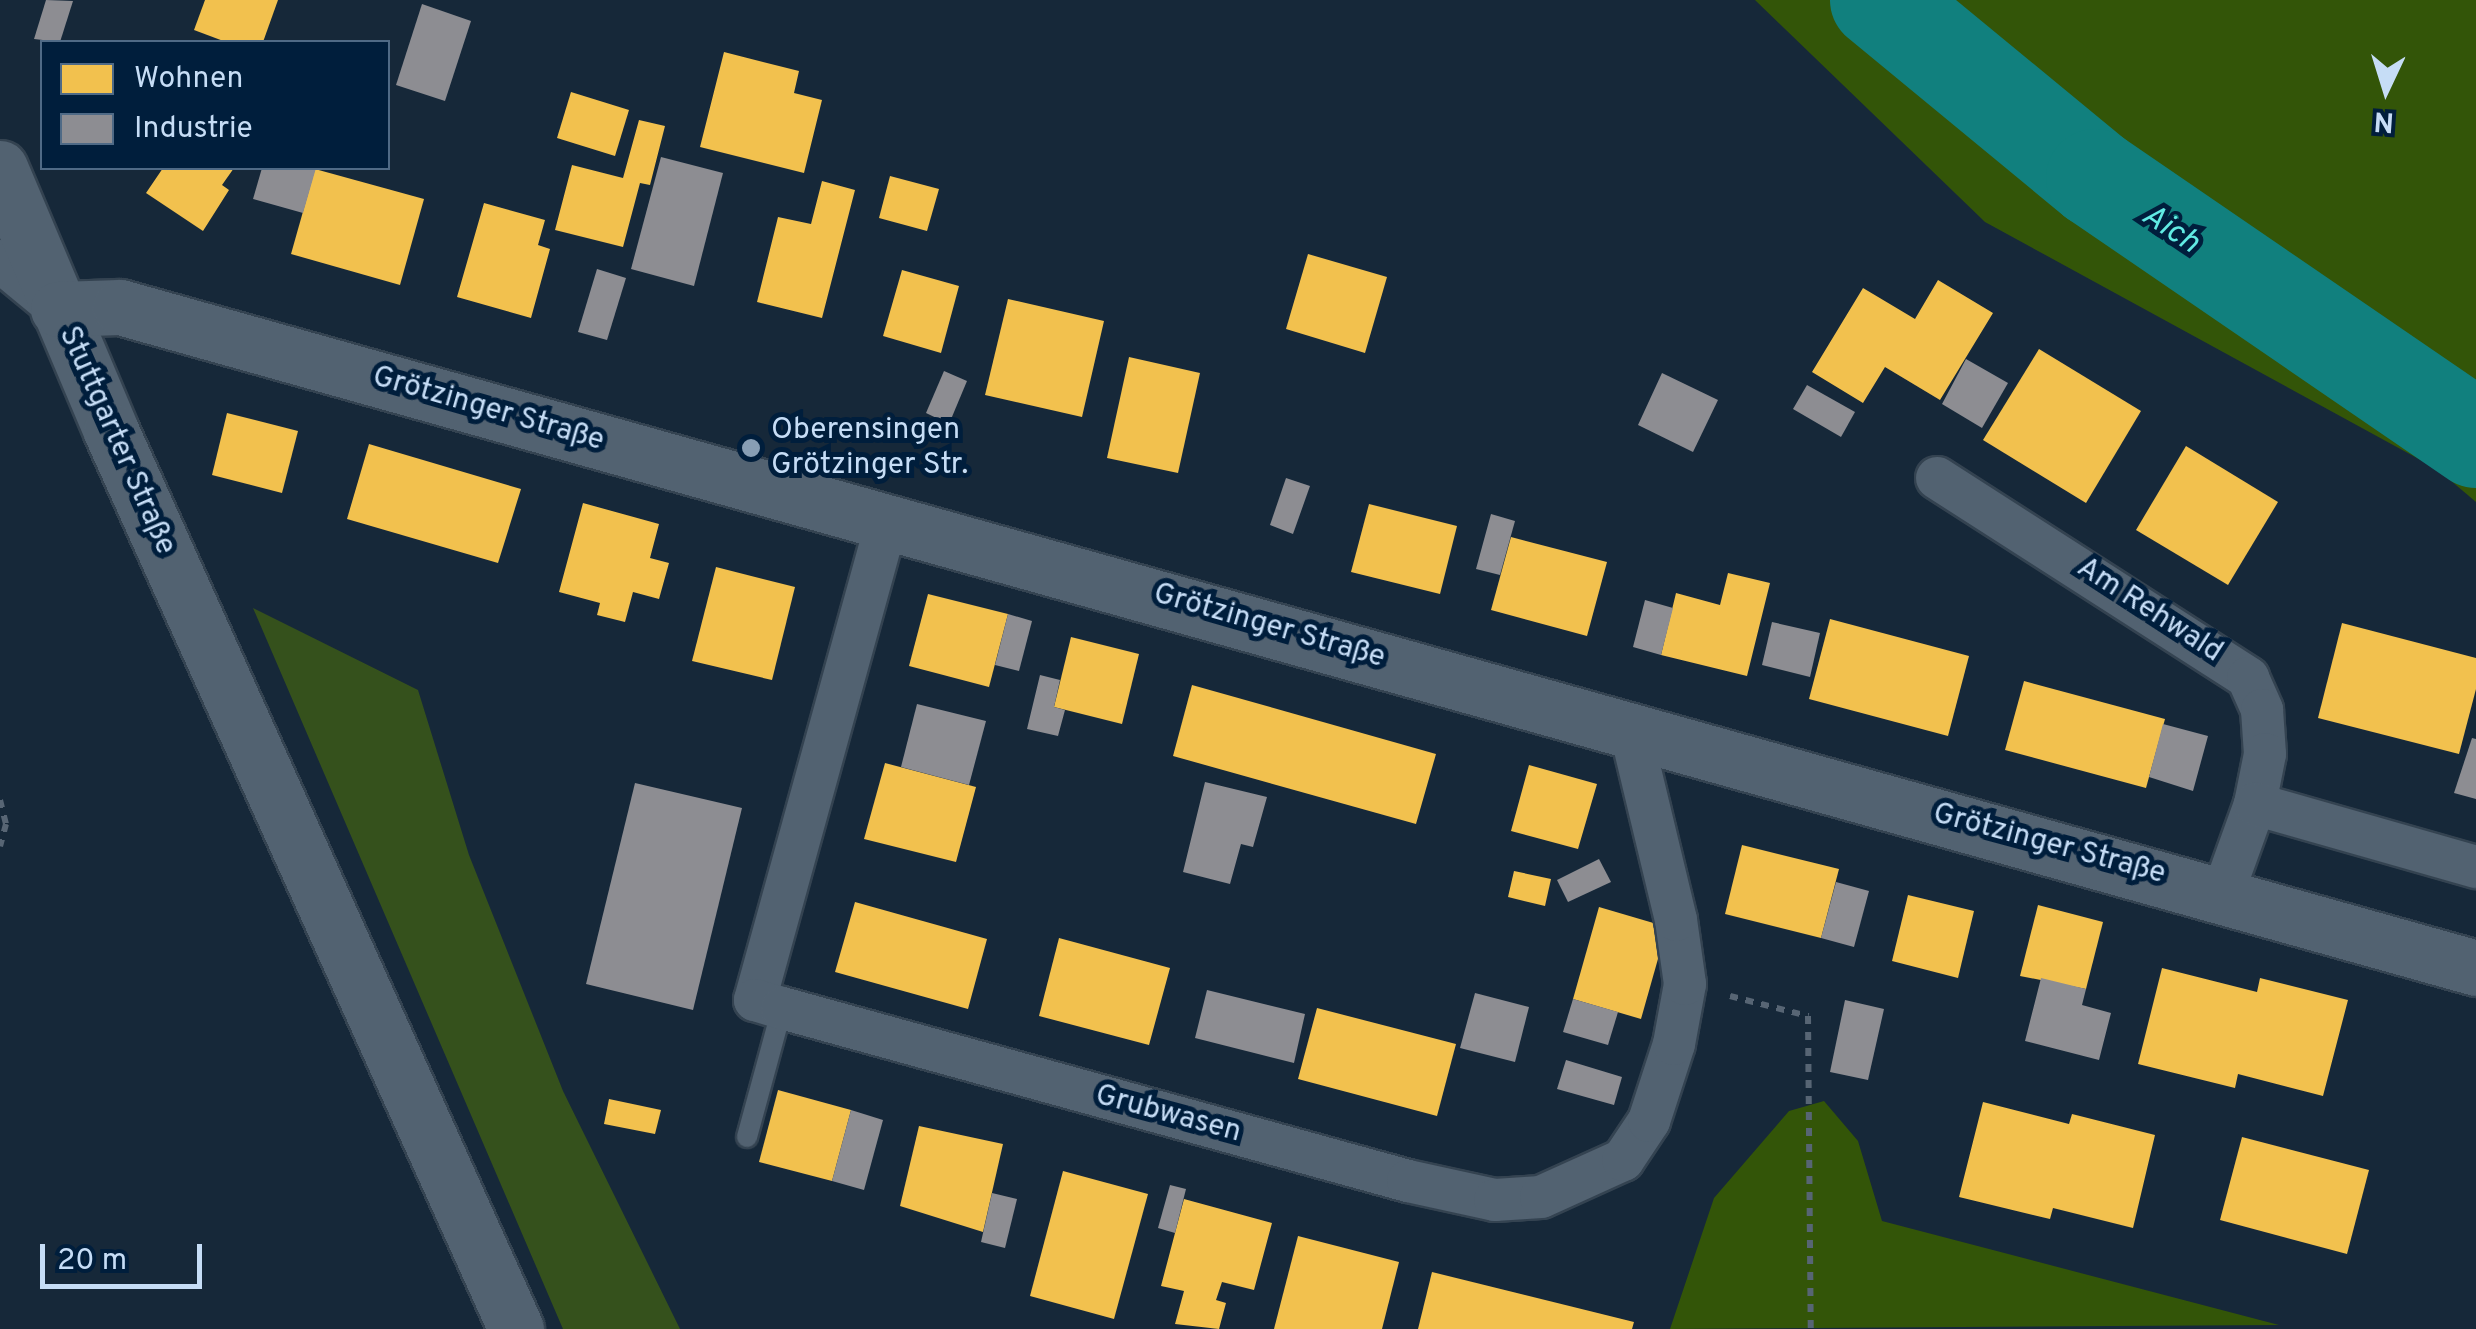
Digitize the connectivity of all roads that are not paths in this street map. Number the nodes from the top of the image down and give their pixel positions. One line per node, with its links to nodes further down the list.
1 (0, 168): 3 (main road, Stuttgarter Straße)
2 (0, 261): 3 (street)
3 (58, 309): 5 (main road, Grötzinger Straße); 13 (main road, Stuttgarter Straße)
4 (1937, 478): 7 (street, Am Rehwald)
5 (886, 521): 6 (main road, Grötzinger Straße); 11 (street)
6 (1630, 730): 9 (main road, Grötzinger Straße); 11 (street, Grubwasen)
7 (2255, 804): 8 (street); 9 (street, Am Rehwald)
8 (2476, 867)
9 (2223, 893): 10 (main road, Grötzinger Straße)
10 (2476, 968)
11 (782, 1008): 12 (lane)
12 (747, 1137)
13 (516, 1329)

